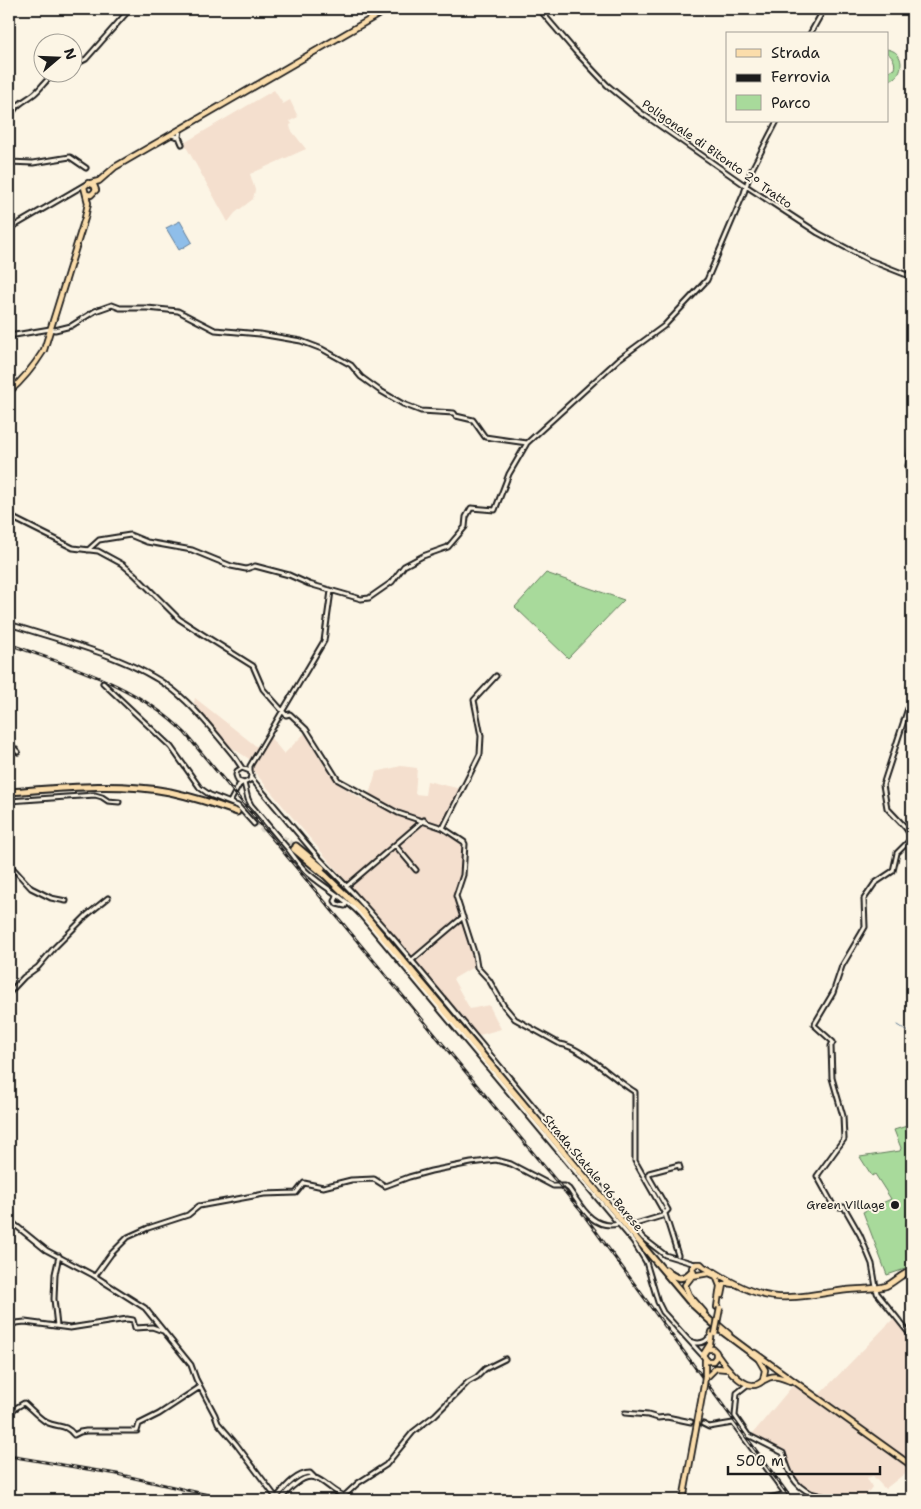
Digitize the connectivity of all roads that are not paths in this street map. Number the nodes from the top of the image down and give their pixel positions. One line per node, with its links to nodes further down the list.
1 (130, 9): 6 (street)
2 (388, 9): 10 (main road)
3 (539, 9): 18 (street, Poligonale di Bitonto 2° Tratto)
4 (824, 9): 5 (street)
5 (811, 32)
6 (82, 61)
7 (45, 82): 8 (street)
8 (9, 118)
9 (776, 122): 18 (street)
10 (181, 129): 11 (main road); 12 (street)
11 (170, 135): 12 (street); 14 (main road)
12 (178, 137): 13 (street)
13 (182, 144)
14 (127, 160): 17 (main road); 20 (main road)
15 (9, 162): 16 (street)
16 (86, 168)
17 (89, 183): 19 (main road); 20 (main road); 21 (street)
18 (746, 186): 24 (street, Poligonale di Bitonto 2° Tratto); 28 (street)
19 (85, 193): 20 (main road); 21 (street); 22 (main road)
20 (94, 193): 22 (main road)
21 (68, 194): 23 (street)
22 (85, 218): 25 (main road)
23 (9, 229)
24 (912, 277)
25 (50, 329): 26 (street); 27 (main road); 28 (street)
26 (9, 336)
27 (9, 392)
28 (527, 442): 33 (street)
29 (912, 444): 30 (street)
30 (912, 492)
31 (9, 516): 32 (street)
32 (88, 550): 33 (street); 38 (street)
33 (331, 591): 38 (street)
34 (9, 624): 41 (street)
35 (496, 676): 53 (street)
36 (104, 683): 49 (street)
37 (912, 696): 54 (street)
38 (283, 712): 41 (street); 51 (street)
39 (9, 743): 40 (street)
40 (18, 752)
41 (246, 768): 42 (street); 44 (street)
42 (251, 778): 43 (street); 45 (street)
43 (248, 782): 44 (street); 45 (street)
44 (241, 783): 49 (street); 59 (street)
45 (255, 783): 58 (street)
46 (9, 793): 50 (highway)
47 (9, 802): 48 (street)
48 (119, 802)
49 (230, 802): 52 (street)
50 (236, 814)
51 (424, 820): 53 (street); 55 (street)
52 (254, 824)
53 (443, 828): 63 (street)
54 (912, 838): 85 (street)
55 (395, 845): 57 (street); 58 (street)
56 (9, 864): 61 (street)
57 (416, 870)
58 (346, 886): 64 (street)
59 (337, 897): 62 (street); 62 (street)
60 (108, 898): 65 (street)
61 (66, 901)
62 (347, 902): 69 (street)
63 (463, 917): 64 (street); 67 (street)
64 (411, 960): 73 (street)
65 (9, 993)
66 (680, 1168): 67 (street)
67 (664, 1214): 72 (street); 75 (street)
68 (9, 1220): 76 (street)
69 (615, 1220): 70 (street); 71 (street)
70 (611, 1224): 71 (street); 83 (street)
71 (618, 1224): 94 (street)
72 (640, 1224): 73 (street); 74 (street)
73 (632, 1225): 74 (street)
74 (637, 1231): 79 (street)
75 (678, 1255)
76 (59, 1256): 83 (street); 89 (street)
77 (704, 1267): 79 (main road); 81 (main road); 82 (main road)
78 (664, 1268): 79 (highway); 88 (highway, Strada Statale 96 Barese); 99 (highway, Strada Statale 96 Barese)
79 (694, 1269): 82 (main road); 88 (main road)
80 (912, 1271): 85 (main road)
81 (715, 1272): 84 (main road); 86 (main road)
82 (703, 1274): 87 (main road)
83 (95, 1276): 91 (street)
84 (734, 1285): 85 (main road); 86 (main road)
85 (876, 1287): 93 (street)
86 (722, 1292): 87 (main road)
87 (719, 1308): 92 (main road, bridge)
88 (702, 1310): 114 (main road, Strada Statale 96 Barese)
89 (57, 1326): 90 (street); 91 (street)
90 (9, 1327)
91 (164, 1331): 107 (street)
92 (714, 1333): 94 (street); 96 (main road); 97 (main road)
93 (912, 1337)
94 (688, 1340): 95 (street)
95 (695, 1347): 96 (street); 98 (street)
96 (707, 1349): 97 (main road); 98 (main road)
97 (716, 1353): 101 (main road); 102 (main road)
98 (704, 1358): 101 (main road); 103 (main road)
99 (758, 1358): 104 (main road); 105 (main road, Strada Statale 96 Barese)
100 (506, 1359): 117 (street)
101 (712, 1361): 102 (main road); 103 (main road)
102 (729, 1369): 103 (main road); 106 (main road)
103 (706, 1377): 119 (main road, bridge)
104 (762, 1381): 105 (main road); 106 (main road)
105 (790, 1381): 114 (main road, Strada Statale 96 Barese)
106 (747, 1385): 112 (street)
107 (200, 1387): 108 (street); 115 (street)
108 (9, 1410)
109 (625, 1413): 110 (street)
110 (692, 1422)
111 (703, 1424): 113 (street)
112 (757, 1440): 113 (street); 122 (street)
113 (750, 1445): 116 (street)
114 (912, 1468)
115 (314, 1477): 117 (street); 118 (street)
116 (786, 1494): 120 (street); 121 (street)
117 (344, 1499)
118 (281, 1500)
119 (684, 1500)
120 (761, 1500)
121 (790, 1500)
122 (838, 1500)

